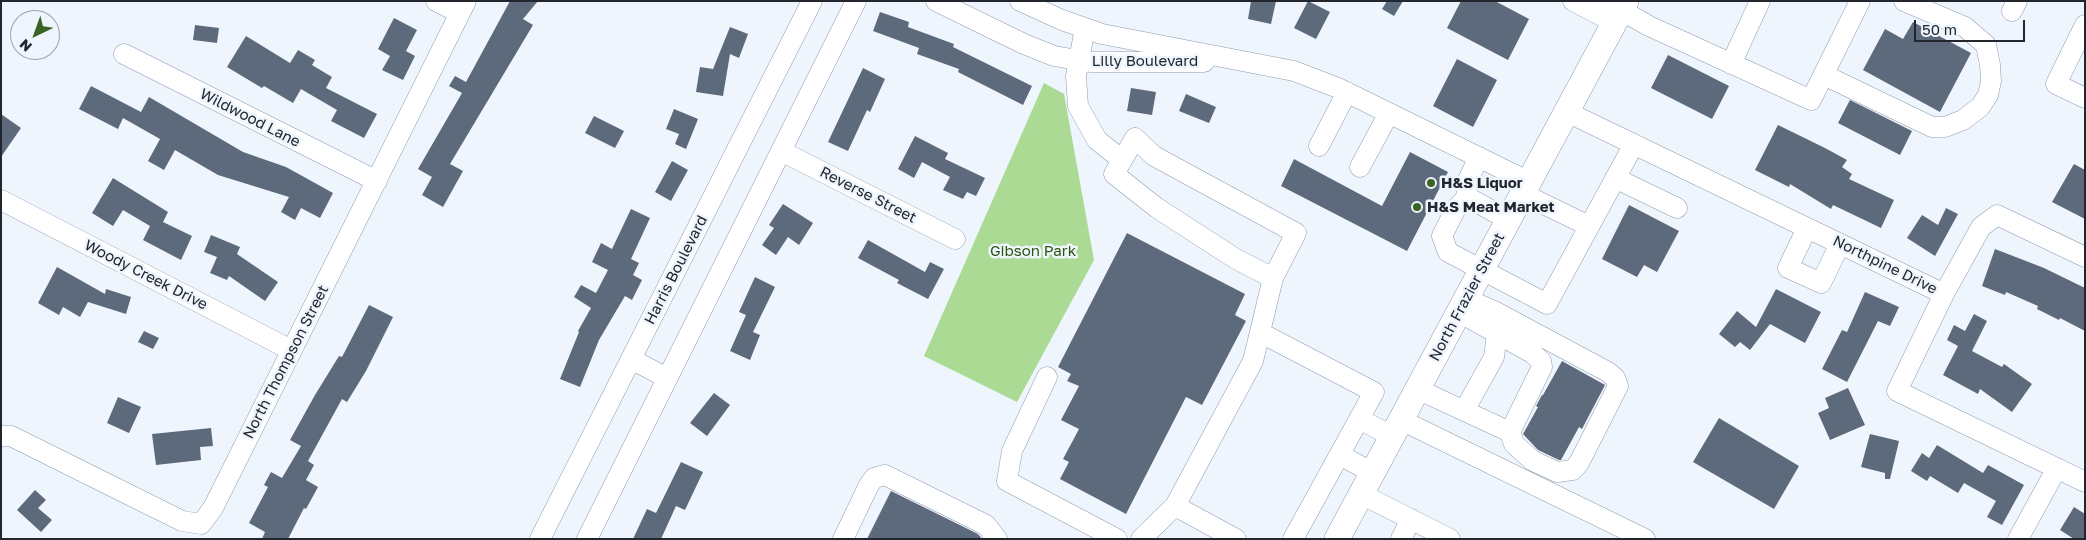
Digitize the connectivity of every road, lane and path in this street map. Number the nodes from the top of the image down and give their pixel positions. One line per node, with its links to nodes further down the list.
1 (436, 1): 10 (street)
2 (812, 1): 48 (street, Harris Boulevard)
3 (856, 1): 25 (street)
4 (936, 1): 15 (street, Lilly Boulevard)
5 (1020, 1): 13 (street, Lilly Boulevard)
6 (1573, 1): 11 (street)
7 (1760, 1): 17 (street)
8 (1860, 1): 18 (street)
9 (1904, 1): 18 (street)
10 (463, 7): 30 (street, North Thompson Street)
11 (1617, 9): 17 (street); 21 (main road, North Frazier Street)
12 (2085, 25): 20 (street)
13 (1085, 28): 15 (street); 16 (street, Lilly Boulevard)
14 (124, 54): 30 (street, Wildwood Lane)
15 (1078, 60): 16 (street, Lilly Boulevard); 27 (street)
16 (1246, 61): 19 (street, Lilly Boulevard)
17 (1731, 64): 18 (street)
18 (1824, 74)
19 (1347, 92): 22 (street, Lilly Boulevard); 24 (street)
20 (2085, 98)
21 (1567, 112): 23 (street, Northpine Drive); 31 (main road, North Frazier Street)
22 (1389, 113): 26 (street, Lilly Boulevard); 28 (street)
23 (1634, 144): 29 (street); 37 (street, Northpine Drive)
24 (1319, 146)
25 (781, 151): 38 (street, Reverse Street); 50 (street)
26 (1479, 157): 31 (street, Lilly Boulevard); 32 (street)
27 (1122, 160): 42 (street); 42 (street)
28 (1360, 167)
29 (1615, 178): 34 (street); 36 (street)
30 (377, 181): 47 (street, North Thompson Street)
31 (1526, 188): 35 (main road, North Frazier Street); 36 (street, Lilly Boulevard)
32 (1467, 197): 35 (street); 41 (street)
33 (1, 200): 47 (street, Woody Creek Drive)
34 (1677, 208)
35 (1509, 220): 41 (main road, North Frazier Street)
36 (1589, 226): 41 (street)
37 (1807, 228): 39 (street, Northpine Drive); 39 (street)
38 (955, 239)
39 (1840, 244): 43 (street, Northpine Drive)
40 (2085, 257): 43 (street)
41 (1482, 270): 44 (main road, North Frazier Street)
42 (1273, 278): 45 (street)
43 (1944, 294): 58 (street, Northpine Drive)
44 (1462, 306): 46 (street); 51 (main road, North Frazier Street); 55 (street)
45 (1261, 333): 53 (street); 61 (street)
46 (1498, 333): 52 (street); 55 (street)
47 (291, 350): 56 (street, North Thompson Street)
48 (631, 359): 50 (street); 63 (street, Harris Boulevard)
49 (1047, 377): 67 (street)
50 (668, 378): 64 (street)
51 (1418, 389): 52 (street); 54 (main road, North Frazier Street)
52 (1464, 410): 55 (street)
53 (1360, 419): 54 (street); 57 (street)
54 (1397, 428): 60 (main road, North Frazier Street); 74 (street)
55 (1510, 432)
56 (1, 436)
57 (1340, 455): 60 (street); 70 (street)
58 (2057, 468): 59 (street, Northpine Drive); 75 (street)
59 (2085, 482)
60 (1367, 483): 62 (street); 71 (main road, North Frazier Street)
61 (1175, 506): 68 (street); 69 (street)
62 (1411, 519): 72 (street); 73 (street)
63 (540, 539)
64 (587, 539)
65 (843, 539): 66 (street)
66 (997, 539)
67 (1117, 539)
68 (1140, 539)
69 (1236, 539)
70 (1293, 539)
71 (1337, 539)
72 (1401, 539)
73 (1450, 539)
74 (1645, 539)
75 (2018, 539)

